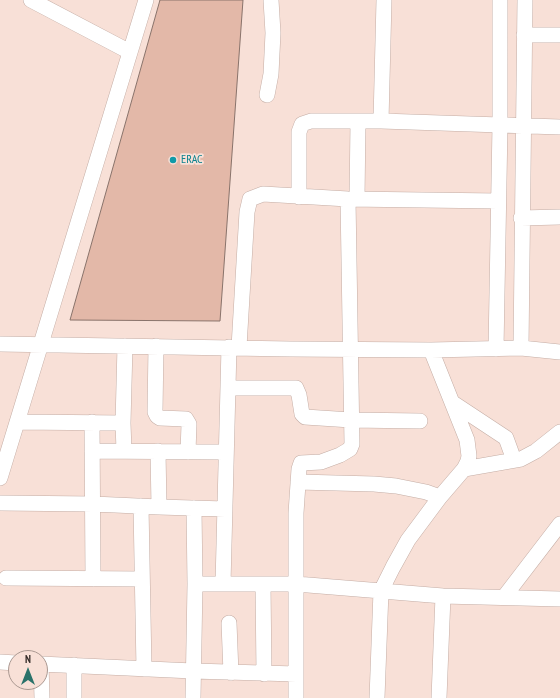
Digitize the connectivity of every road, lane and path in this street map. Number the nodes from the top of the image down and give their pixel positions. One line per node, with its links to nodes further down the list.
1 (31, 0): 9 (street)
2 (146, 0): 9 (street)
3 (271, 0): 10 (street)
4 (384, 0): 11 (street)
5 (500, 0): 13 (street)
6 (525, 0): 7 (street)
7 (524, 35): 8 (street); 14 (street)
8 (560, 35)
9 (130, 52): 22 (street)
10 (267, 95)
11 (381, 121): 12 (street); 13 (street)
12 (358, 122): 16 (street); 17 (street)
13 (500, 125): 14 (street); 18 (street)
14 (524, 125): 15 (street); 20 (street)
15 (560, 127)
16 (300, 197): 17 (street); 25 (street)
17 (353, 199): 18 (street); 26 (street)
18 (498, 201): 28 (street)
19 (560, 217): 20 (street)
20 (522, 218): 27 (street)
21 (0, 344): 22 (street)
22 (42, 344): 23 (street); 35 (street)
23 (125, 346): 24 (street); 37 (street)
24 (156, 346): 25 (street); 42 (street)
25 (234, 347): 26 (street); 31 (street)
26 (350, 348): 29 (street); 33 (street)
27 (520, 348): 28 (street); 30 (street)
28 (496, 349): 29 (street)
29 (431, 350): 32 (street)
30 (560, 352)
31 (228, 388): 33 (street); 43 (street)
32 (452, 403): 44 (street); 45 (street)
33 (351, 420): 34 (street); 47 (street)
34 (420, 420)
35 (18, 422): 36 (street); 46 (street)
36 (92, 422): 37 (street); 39 (street)
37 (124, 422): 40 (street)
38 (560, 432): 44 (street)
39 (92, 451): 40 (street); 50 (street)
40 (124, 451): 41 (street)
41 (158, 452): 42 (street); 52 (street)
42 (188, 452): 43 (street)
43 (226, 452): 54 (street)
44 (514, 460): 45 (street)
45 (464, 468): 48 (street)
46 (0, 478)
47 (298, 482): 48 (street); 62 (street)
48 (440, 497): 63 (street)
49 (0, 503): 50 (street)
50 (93, 504): 51 (street); 57 (street)
51 (141, 506): 52 (street); 58 (street)
52 (159, 507): 53 (street)
53 (194, 508): 54 (street); 59 (street)
54 (225, 509): 60 (street)
55 (560, 524): 66 (street)
56 (6, 578): 57 (street)
57 (94, 579): 58 (street)
58 (142, 580): 70 (street)
59 (195, 584): 60 (street); 71 (street)
60 (224, 584): 61 (street)
61 (263, 584): 62 (street); 73 (street)
62 (296, 584): 63 (street); 74 (street)
63 (381, 591): 65 (street); 78 (street)
64 (557, 595): 66 (street)
65 (443, 596): 66 (street); 79 (street)
66 (504, 596)
67 (229, 623): 72 (street)
68 (48, 664): 69 (street)
69 (74, 665): 70 (street); 75 (street)
70 (144, 669): 71 (street)
71 (193, 671): 72 (street); 76 (street)
72 (231, 673): 73 (street)
73 (264, 674): 74 (street)
74 (296, 674): 77 (street)
75 (74, 698)
76 (193, 698)
77 (296, 698)
78 (377, 698)
79 (439, 698)

